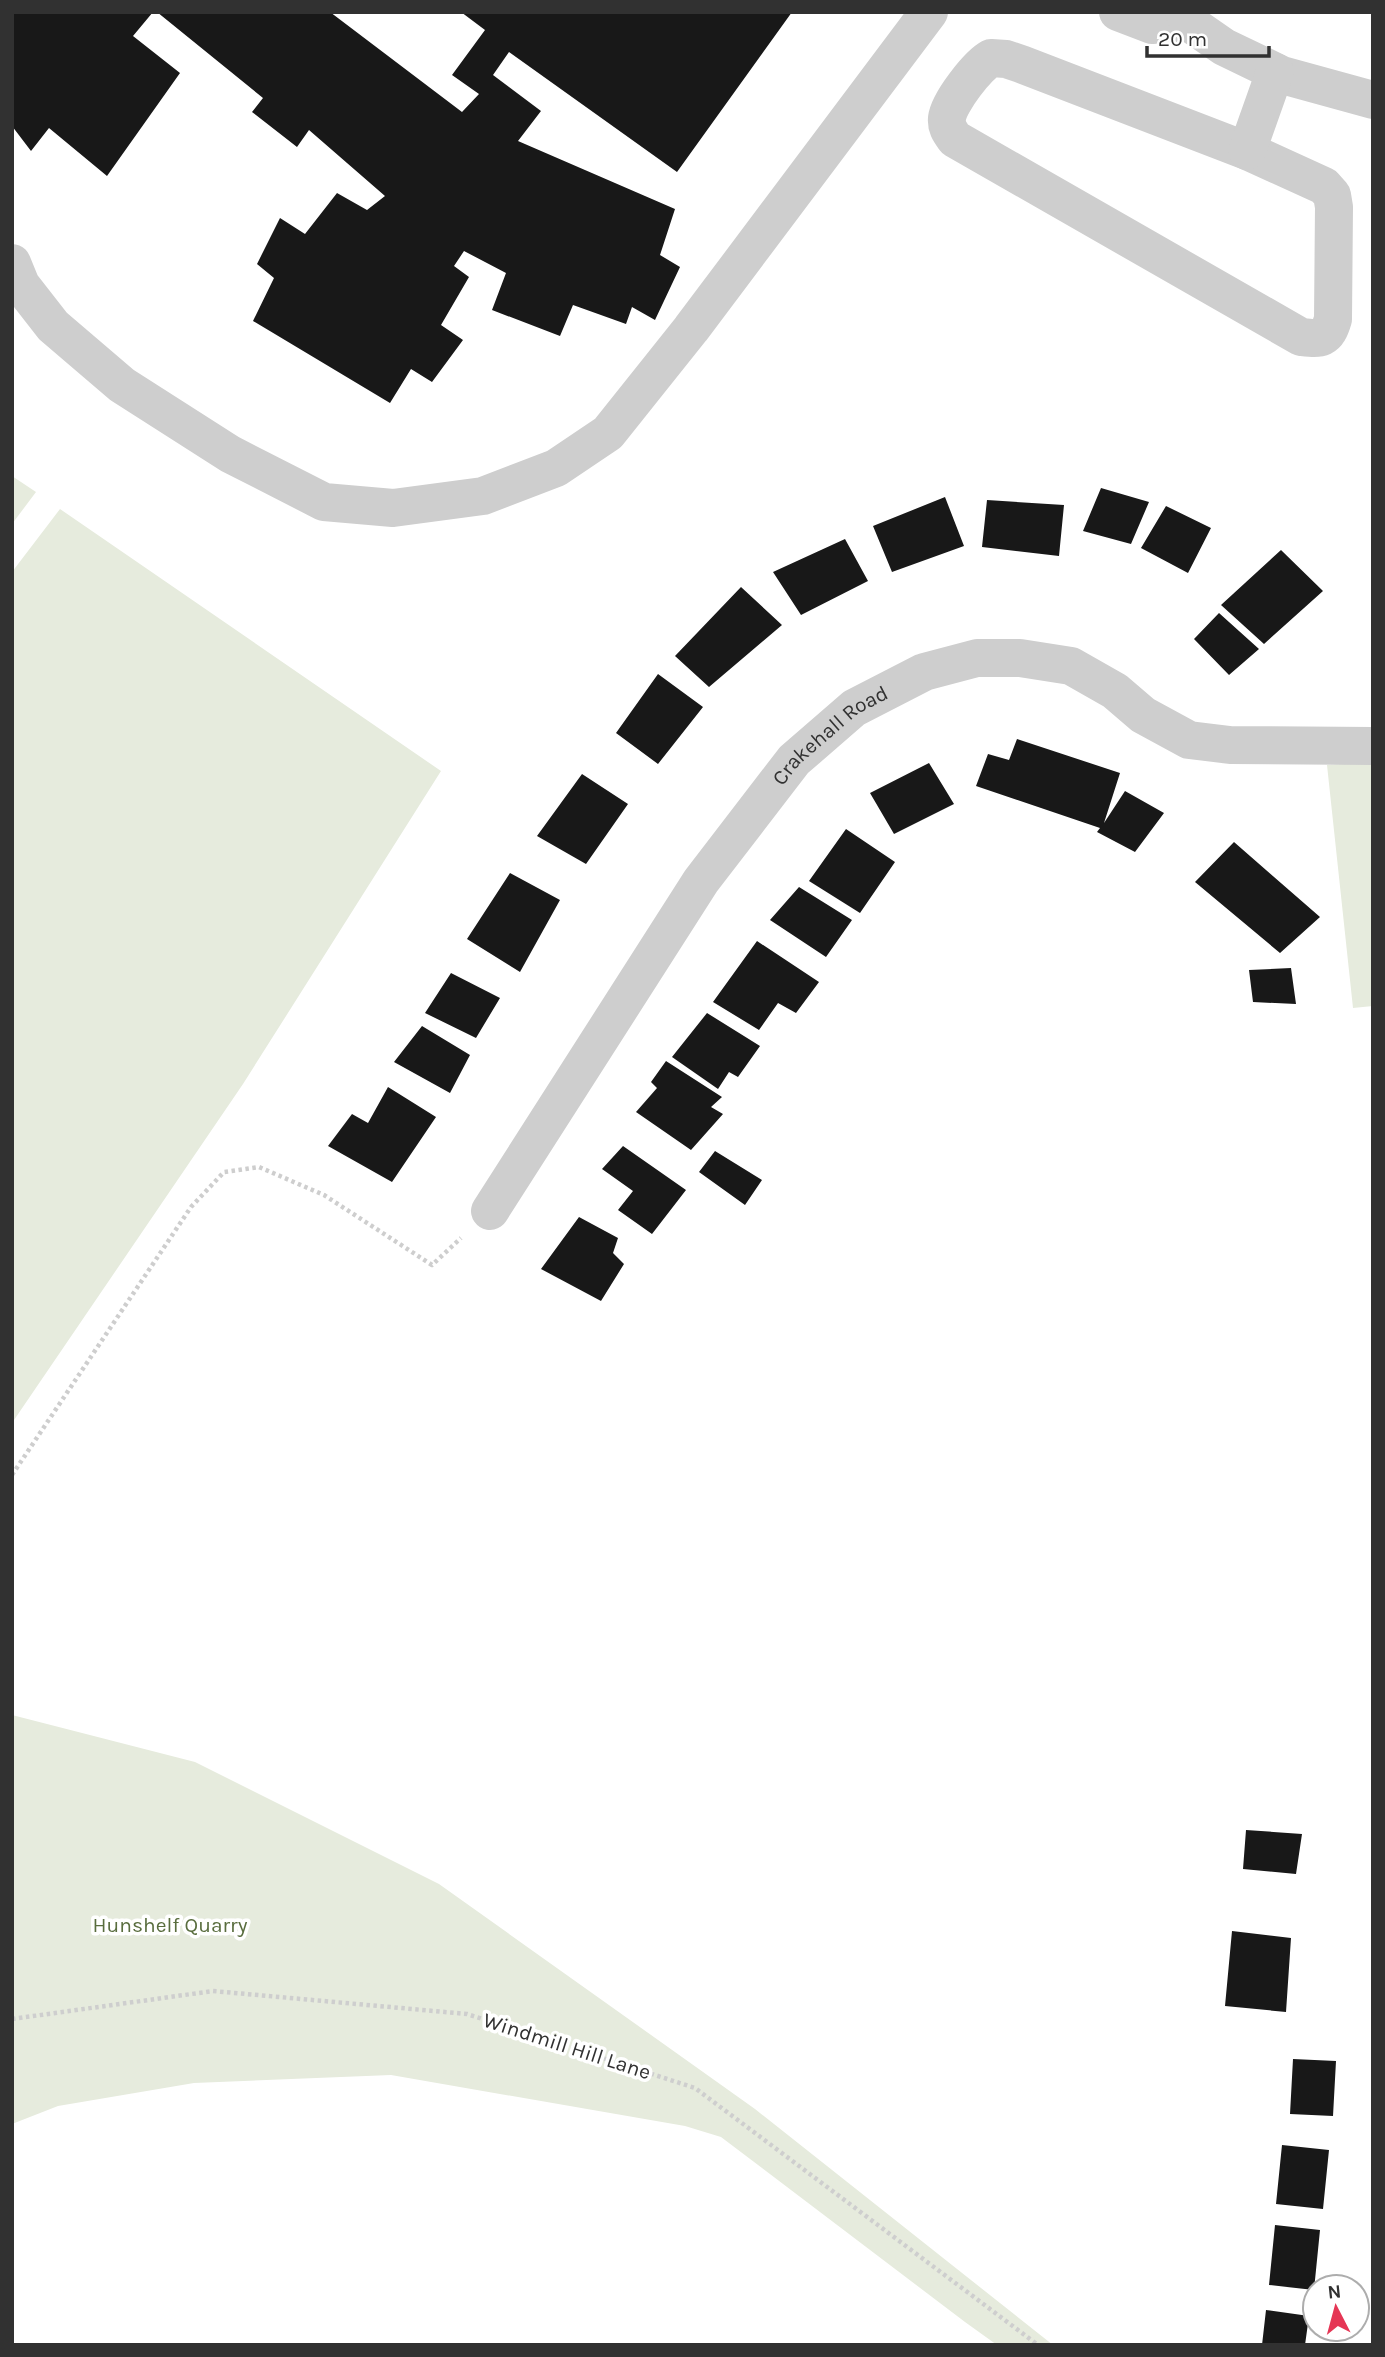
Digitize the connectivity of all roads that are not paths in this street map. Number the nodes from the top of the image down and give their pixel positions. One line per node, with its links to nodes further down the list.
1 (929, 12): 7 (street)
2 (1118, 12): 3 (street)
3 (1186, 17): 4 (street)
4 (1275, 72): 5 (street); 6 (street)
5 (1373, 100)
6 (1247, 151): 6 (street)
7 (12, 263)
8 (1373, 746): 9 (street, Crakehall Road)
9 (490, 1211)

